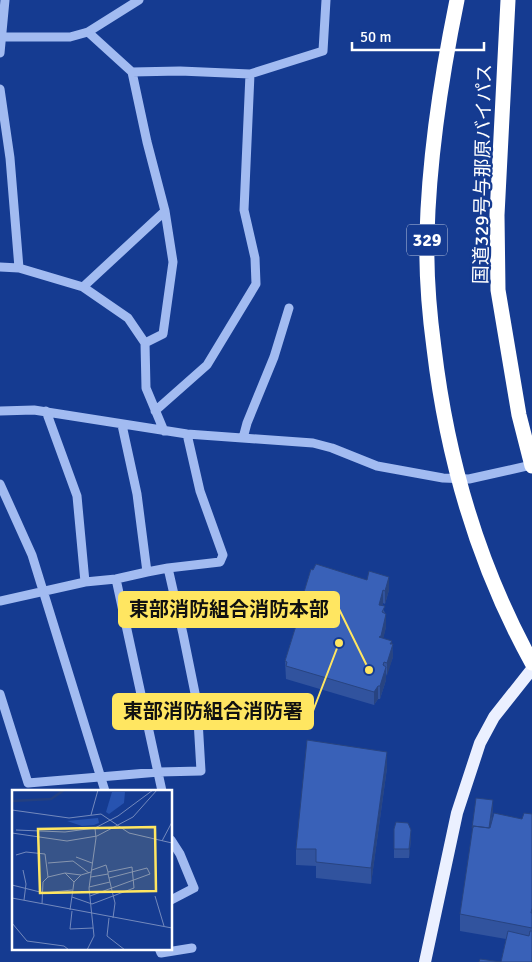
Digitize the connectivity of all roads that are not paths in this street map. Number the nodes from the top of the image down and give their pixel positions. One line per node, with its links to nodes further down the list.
1 (5, 0): 7 (street)
2 (140, 0): 6 (street)
3 (326, 0): 10 (street)
4 (457, 0): 26 (highway, 国道329号与那原バイパス / 329)
5 (508, 0): 25 (highway, 国道329号与那原バイパス)
6 (88, 32): 7 (street); 9 (street)
7 (0, 37): 8 (street)
8 (0, 53)
9 (132, 72): 10 (street); 12 (street)
10 (250, 74): 20 (street)
11 (0, 89): 14 (street)
12 (165, 211): 15 (street); 17 (street)
13 (0, 267): 14 (street)
14 (19, 268): 15 (street)
15 (83, 287): 17 (street)
16 (289, 308): 24 (street)
17 (145, 343): 20 (street)
18 (0, 411): 19 (street)
19 (46, 411): 21 (street); 31 (street)
20 (155, 411): 22 (street)
21 (122, 425): 22 (street); 29 (street)
22 (164, 431): 23 (street)
23 (187, 434): 24 (street); 28 (street)
24 (243, 438): 26 (street)
25 (532, 465): 26 (street)
26 (459, 479): 34 (highway, 国道329号与那原バイパス / 329)
27 (0, 484): 32 (street)
28 (168, 568): 29 (street); 37 (street)
29 (147, 572): 30 (street)
30 (116, 578): 31 (street); 37 (street)
31 (85, 582): 32 (street)
32 (45, 592): 33 (street); 38 (street)
33 (0, 601)
34 (532, 663)
35 (532, 669): 45 (main road)
36 (0, 694): 38 (street)
37 (159, 772): 38 (street); 40 (street)
38 (101, 777): 39 (street)
39 (105, 790)
40 (162, 790)
41 (172, 842): 42 (street)
42 (172, 899)
43 (192, 948): 44 (street)
44 (160, 950)
45 (425, 962)

